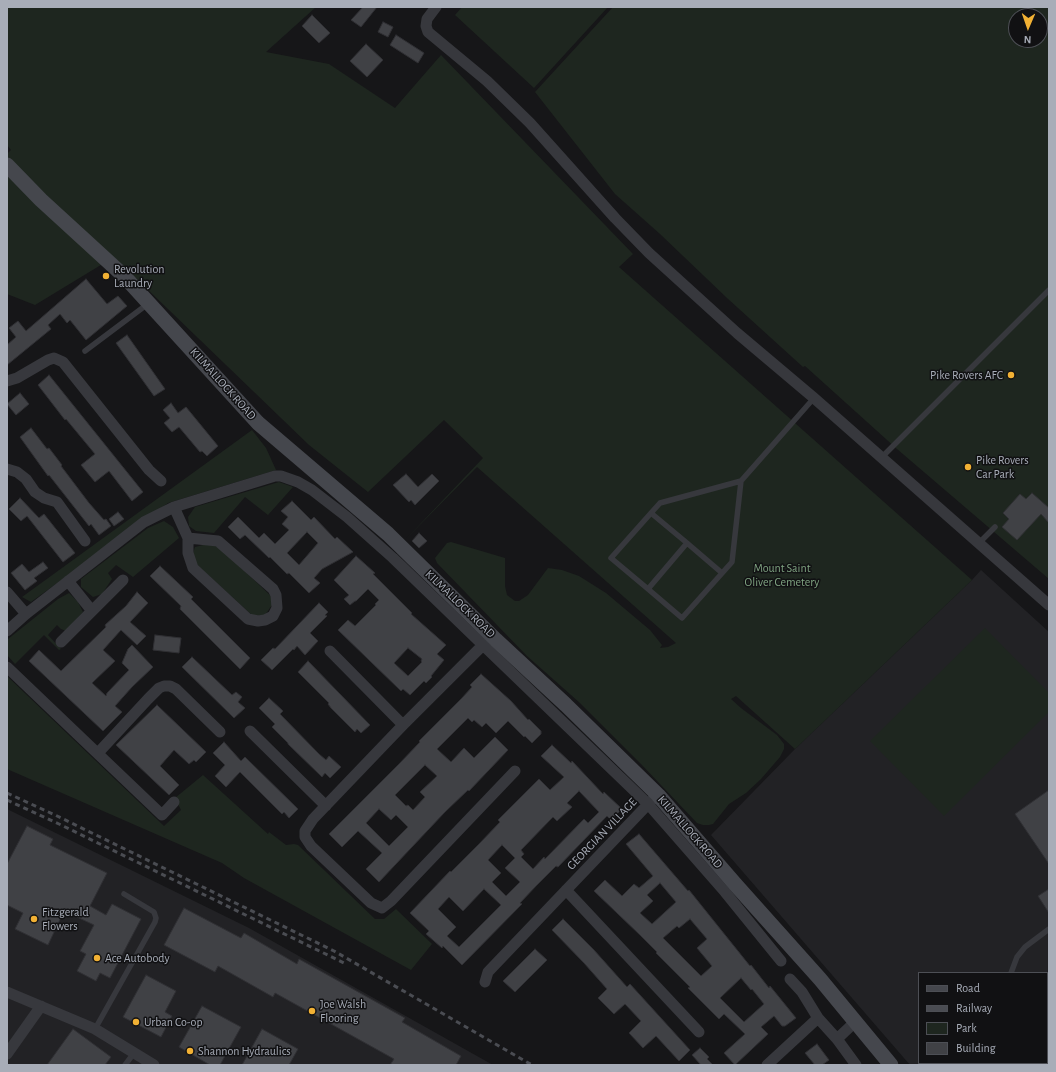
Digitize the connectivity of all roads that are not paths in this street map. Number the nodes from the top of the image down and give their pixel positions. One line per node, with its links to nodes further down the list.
1 (436, 7): 7 (street)
2 (7, 165): 4 (main road, KILMALLOCK ROAD)
3 (1049, 290): 8 (lane)
4 (149, 303): 5 (lane); 22 (main road, KILMALLOCK ROAD)
5 (85, 351)
6 (7, 381): 10 (street)
7 (814, 398): 8 (street); 11 (lane)
8 (881, 458): 17 (street)
9 (7, 470): 16 (street)
10 (161, 481)
11 (741, 481): 13 (lane); 19 (lane)
12 (174, 507): 15 (street); 21 (street); 22 (street)
13 (651, 513): 18 (lane); 23 (lane)
14 (995, 527): 17 (lane)
15 (188, 538): 15 (street)
16 (85, 541)
17 (979, 543): 25 (street)
18 (687, 544): 19 (lane); 23 (lane)
19 (722, 573): 23 (lane)
20 (123, 580): 26 (street)
21 (68, 581): 26 (street); 27 (street)
22 (433, 587): 30 (street); 34 (main road, KILMALLOCK ROAD)
23 (648, 589)
24 (7, 592): 27 (street)
25 (1049, 605)
26 (92, 611): 29 (street)
27 (26, 614): 28 (street)
28 (7, 631)
29 (61, 642)
30 (483, 645): 33 (street); 34 (street)
31 (330, 651): 33 (street)
32 (7, 667): 37 (street)
33 (403, 725): 41 (street)
34 (578, 726): 39 (main road, KILMALLOCK ROAD)
35 (250, 731): 41 (street)
36 (220, 732): 37 (street)
37 (98, 753): 40 (street)
38 (515, 771): 41 (street)
39 (653, 799): 42 (main road, KILMALLOCK ROAD); 43 (street, GEORGIAN VILLAGE)
40 (174, 802)
41 (326, 806)
42 (730, 888): 46 (street); 53 (main road, KILMALLOCK ROAD)
43 (566, 890): 49 (street, GEORGIAN VILLAGE); 55 (street)
44 (124, 894): 54 (lane)
45 (1049, 929): 47 (lane)
46 (781, 961)
47 (1011, 972)
48 (790, 980): 52 (street)
49 (485, 982)
50 (7, 992): 51 (street)
51 (41, 1006): 54 (street); 58 (street)
52 (818, 1018): 56 (street); 61 (street)
53 (855, 1022): 56 (street); 63 (main road, KILMALLOCK ROAD)
54 (95, 1029): 57 (street)
55 (699, 1032)
56 (837, 1039): 62 (street)
57 (134, 1053): 59 (lane); 60 (street)
58 (7, 1054)
59 (124, 1065)
60 (154, 1065)
61 (767, 1065)
62 (856, 1065)
63 (891, 1065)

